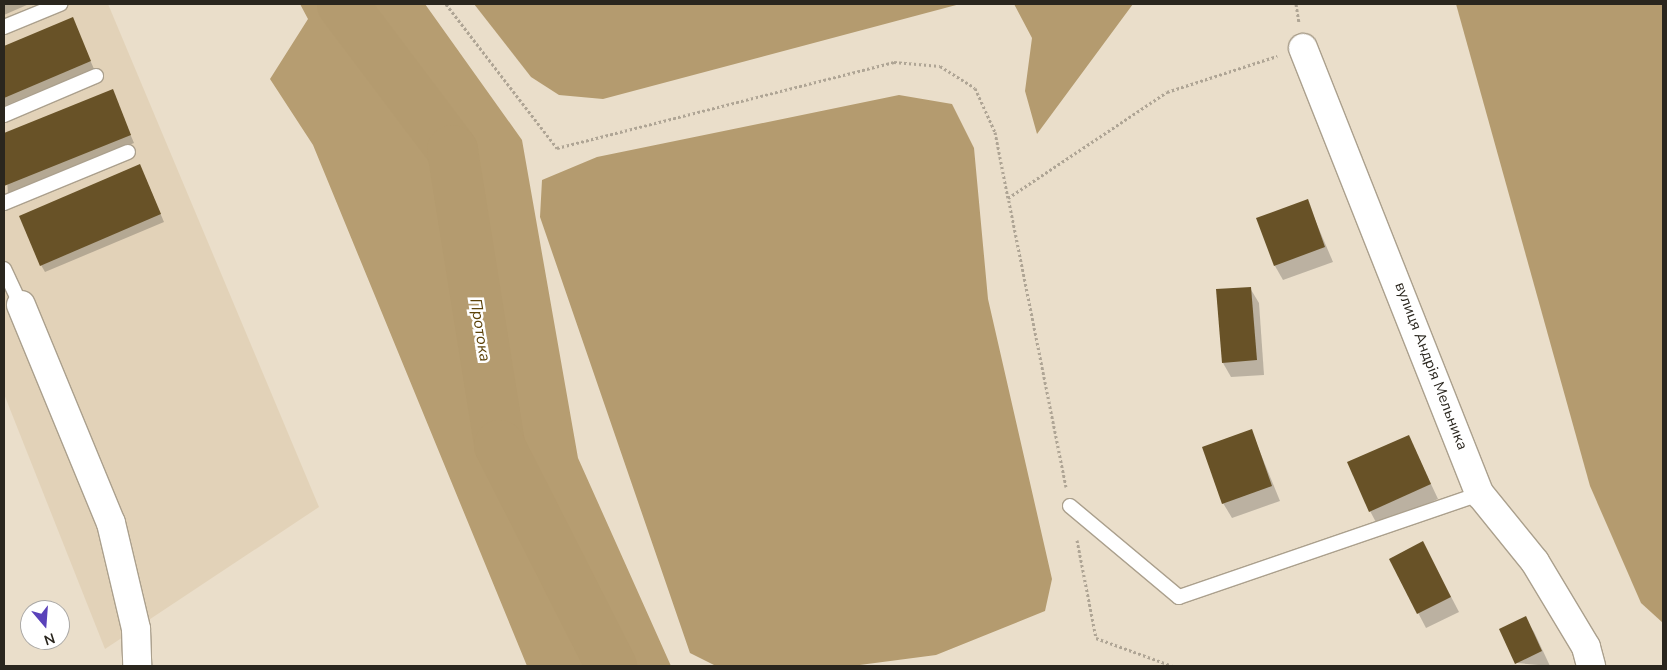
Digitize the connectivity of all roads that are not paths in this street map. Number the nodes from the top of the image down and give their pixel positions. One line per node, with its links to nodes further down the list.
1 (60, 4): 2 (lane)
2 (4, 27)
3 (1303, 48): 10 (street, вулиця Андрія Мельника)
4 (96, 76): 5 (lane)
5 (4, 116)
6 (128, 152): 7 (lane)
7 (4, 203)
8 (4, 269): 9 (lane)
9 (21, 305): 12 (street)
10 (1480, 494): 11 (lane); 13 (street, вулиця Андрія Мельника)
11 (1070, 506)
12 (137, 666)
13 (1591, 666)

